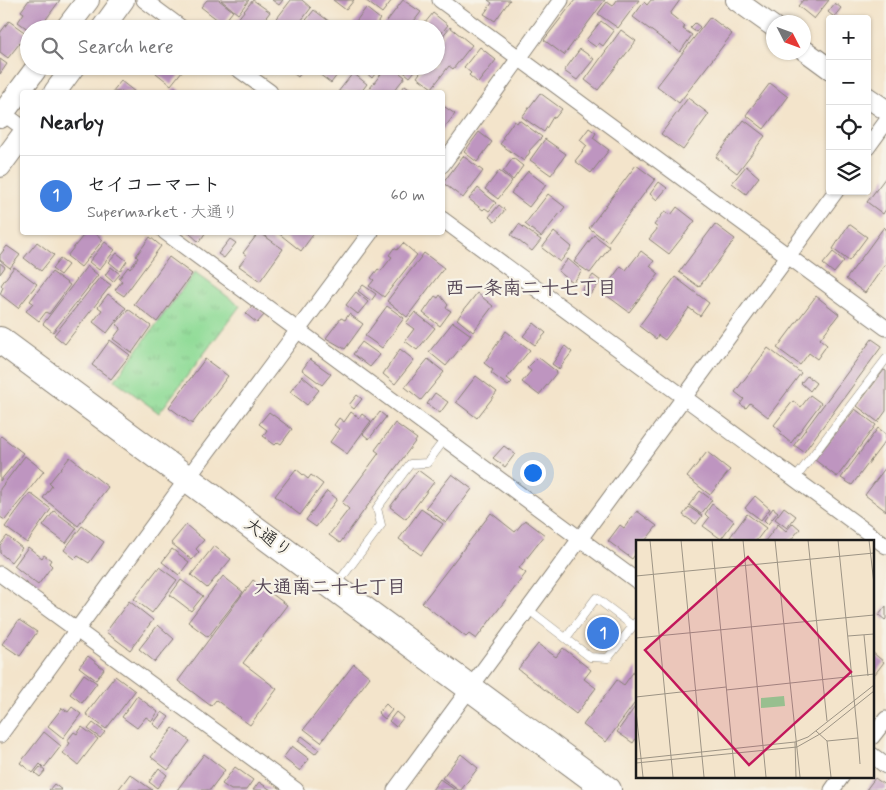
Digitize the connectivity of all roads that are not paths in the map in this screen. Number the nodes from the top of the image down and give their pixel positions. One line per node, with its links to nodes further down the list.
1 (88, 0): 7 (main road)
2 (123, 0): 8 (main road)
3 (144, 0): 9 (street)
4 (440, 0): 12 (street)
5 (561, 0): 12 (street)
6 (736, 0): 10 (street)
7 (73, 20)
8 (109, 20)
9 (171, 20)
10 (766, 21)
11 (811, 55): 13 (street)
12 (519, 58): 26 (street); 32 (street)
13 (826, 66)
14 (31, 75): 21 (main road)
15 (67, 75): 17 (main road)
16 (246, 75): 18 (street)
17 (56, 90)
18 (267, 90)
19 (871, 100): 20 (street)
20 (886, 110)
21 (1, 114): 23 (street)
22 (886, 122): 25 (street)
23 (20, 126)
24 (20, 139): 27 (main road)
25 (871, 143)
26 (445, 161)
27 (0, 166)
28 (833, 195): 32 (street)
29 (445, 221): 37 (street)
30 (169, 235): 34 (street)
31 (369, 235): 34 (street)
32 (788, 256): 33 (street); 37 (street)
33 (886, 328)
34 (298, 331): 38 (street); 39 (street)
35 (0, 340): 39 (highway, 大通り)
36 (886, 359): 40 (lane)
37 (685, 396): 40 (street); 41 (street)
38 (445, 439): 41 (street); 45 (lane)
39 (187, 479): 45 (highway, 大通り); 48 (street)
40 (795, 479): 42 (street)
41 (581, 540): 44 (street); 46 (street)
42 (886, 546)
43 (0, 574): 48 (street)
44 (636, 580)
45 (334, 587): 50 (highway, 大通り)
46 (529, 610): 49 (lane); 50 (street)
47 (635, 623): 49 (lane); 49 (lane)
48 (78, 630): 53 (street); 57 (street)
49 (566, 638)
50 (471, 688): 58 (street); 59 (highway, 大通り)
51 (886, 719): 52 (street)
52 (874, 734)
53 (0, 735)
54 (874, 757): 55 (street)
55 (886, 766)
56 (841, 778): 60 (street)
57 (296, 790)
58 (395, 790)
59 (608, 790)
60 (832, 790)

